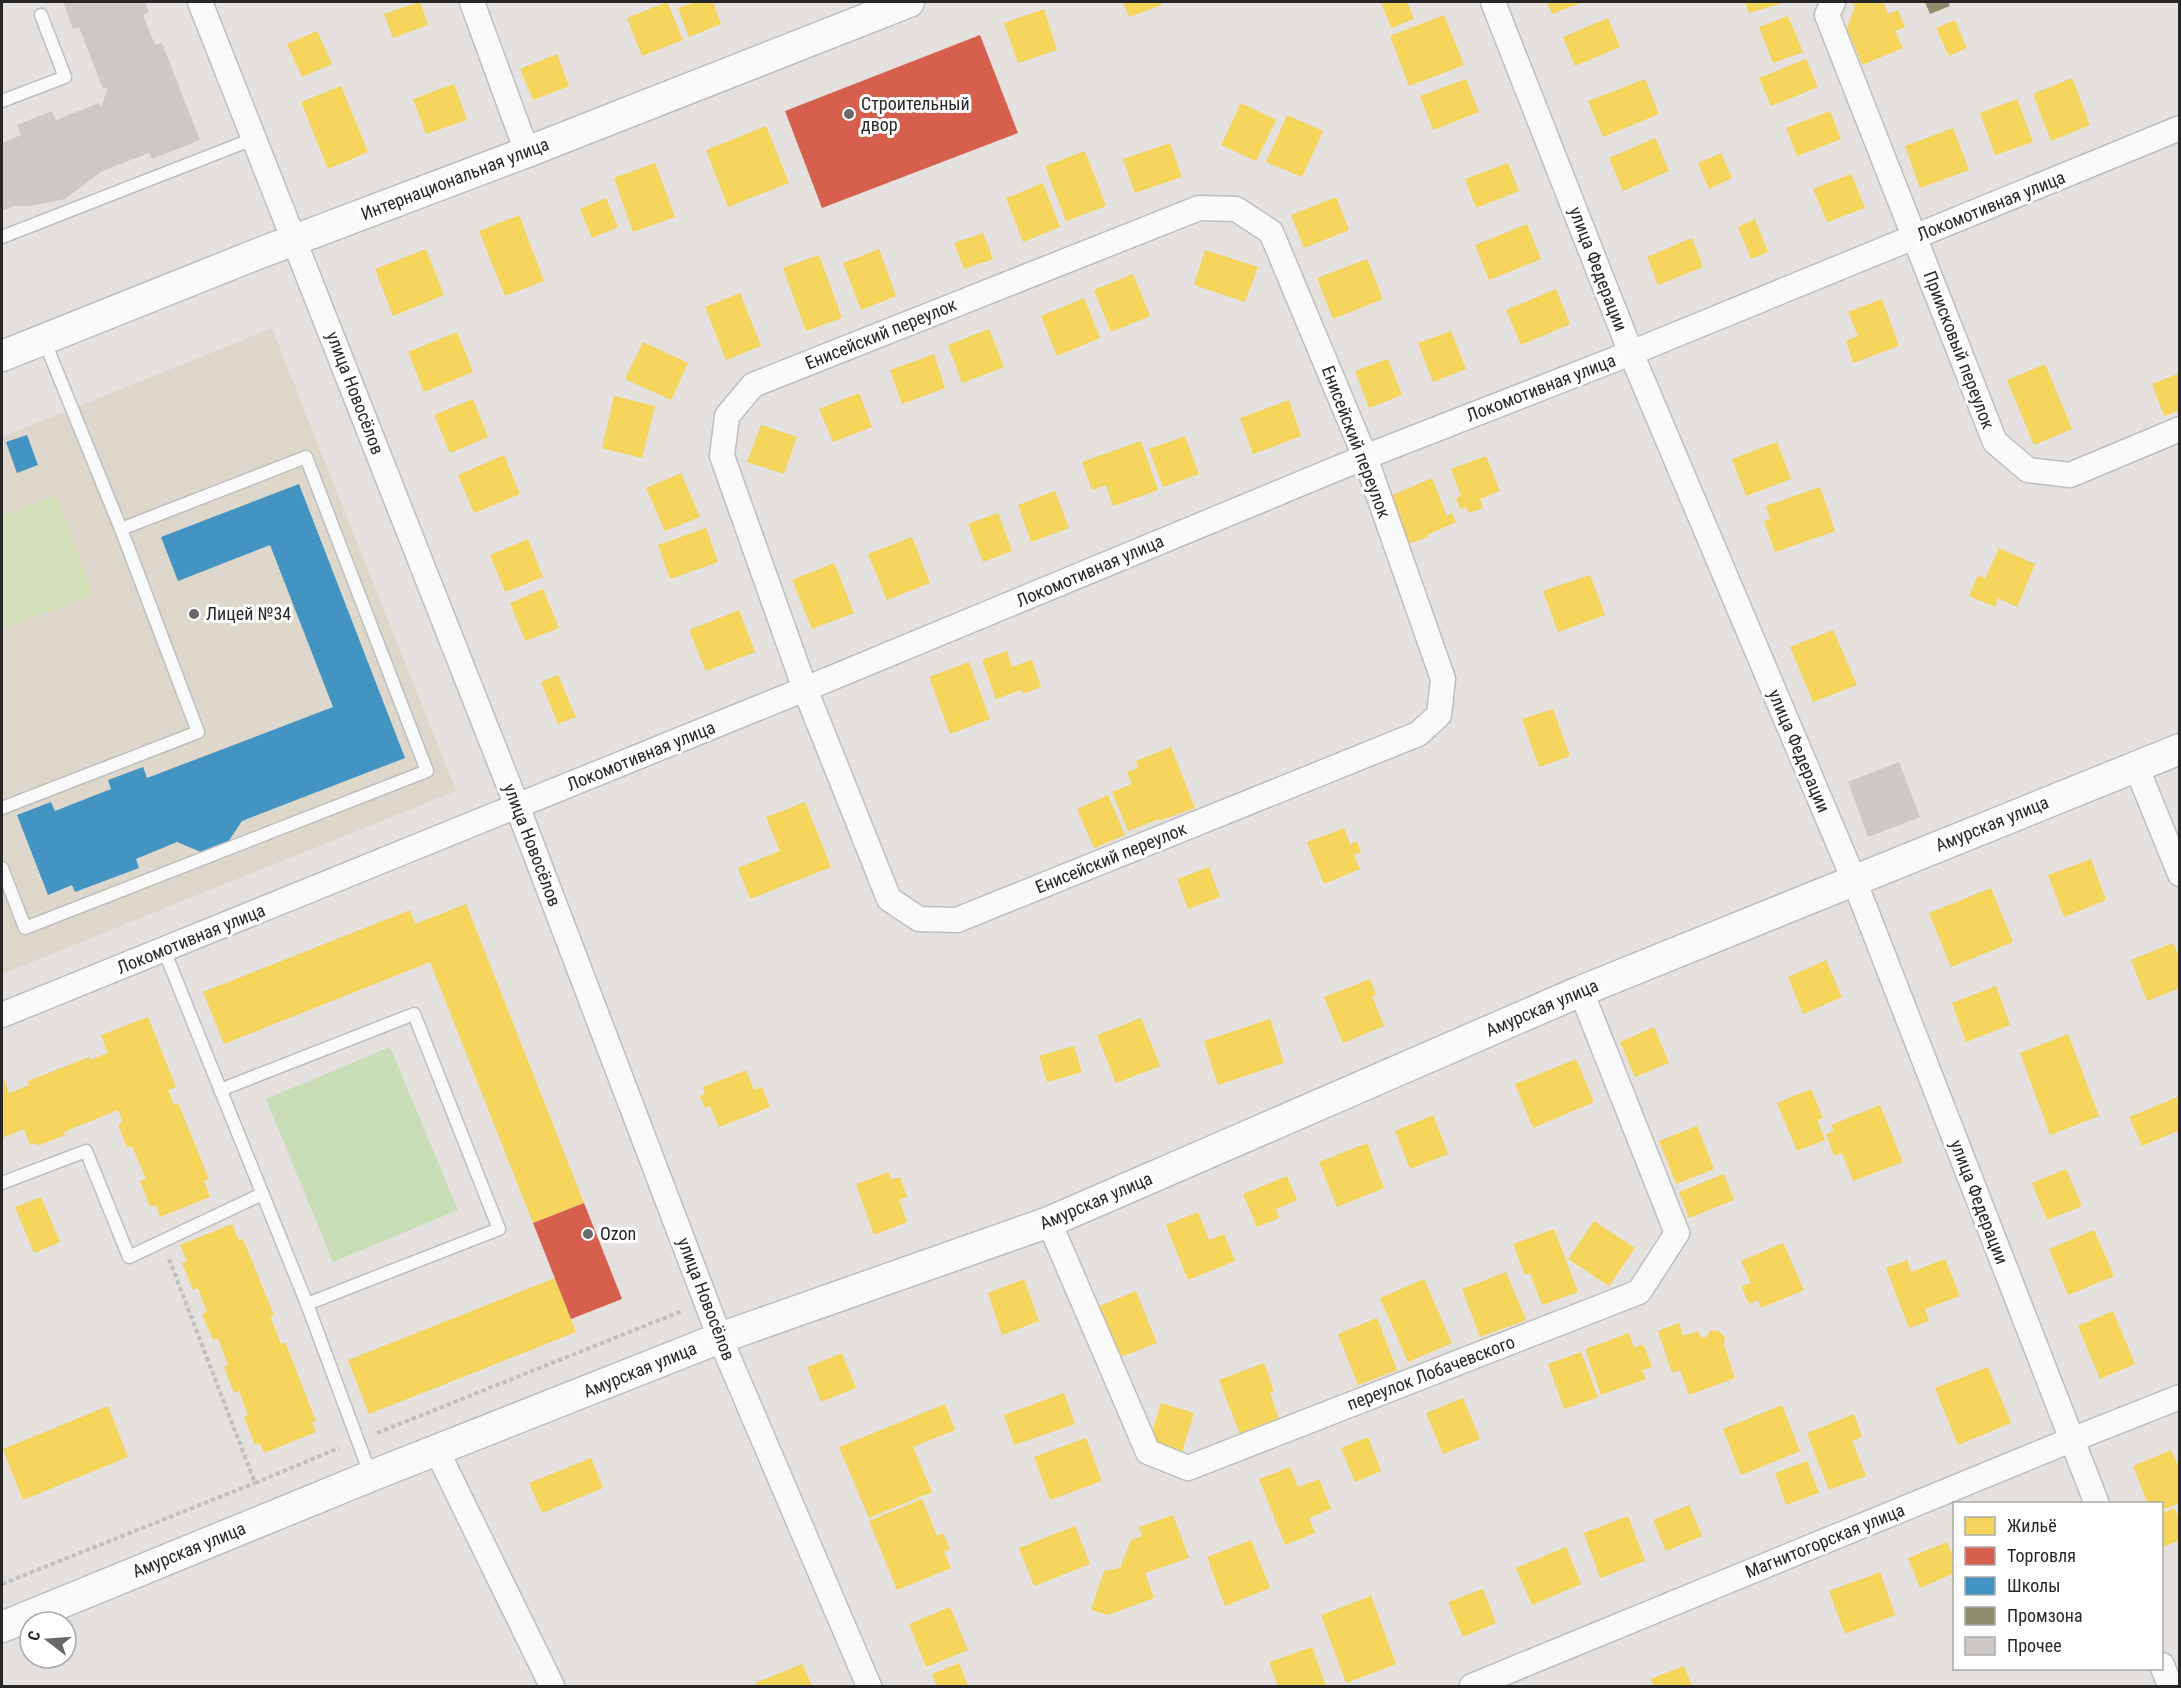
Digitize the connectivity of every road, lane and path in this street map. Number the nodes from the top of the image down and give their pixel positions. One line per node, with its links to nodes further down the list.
1 (200, 2): 9 (street, улица Новосёлов)
2 (472, 2): 10 (street)
3 (909, 2): 10 (street, Интернациональная улица)
4 (1493, 2): 15 (street, улица Федерации)
5 (1833, 2): 12 (street, Приисковый переулок)
6 (41, 15): 7 (lane)
7 (2, 101)
8 (2180, 128): 12 (street, Локомотивная улица)
9 (254, 140): 11 (lane); 13 (street, улица Новосёлов)
10 (527, 152): 13 (street, Интернациональная улица)
11 (2, 237)
12 (1915, 237): 15 (street, Локомотивная улица); 17 (street, Приисковый переулок)
13 (295, 239): 14 (street, Интернациональная улица); 23 (street, улица Новосёлов)
14 (44, 339): 16 (street, Интернациональная улица); 19 (lane)
15 (1631, 353): 18 (street, Локомотивная улица); 27 (street, улица Федерации)
16 (2, 356)
17 (2180, 429)
18 (1365, 457): 20 (street, Локомотивная улица); 20 (street, Енисейский переулок); 20 (street, Енисейский переулок)
19 (121, 529): 24 (lane); 25 (lane)
20 (805, 689): 23 (street, Локомотивная улица)
21 (2180, 749): 22 (street, Амурская улица)
22 (2136, 766): 26 (street); 27 (street, Амурская улица)
23 (517, 806): 28 (street, Локомотивная улица); 36 (street, улица Новосёлов)
24 (2, 808)
25 (2, 868)
26 (2180, 874)
27 (1854, 880): 29 (street, Амурская улица); 40 (street, улица Федерации)
28 (164, 950): 30 (street, Локомотивная улица); 31 (lane)
29 (1581, 991): 34 (street, Амурская улица); 34 (street, переулок Лобачевского)
30 (2, 1015)
31 (220, 1090): 33 (lane); 37 (lane)
32 (2, 1183): 35 (lane)
33 (262, 1194): 35 (lane); 37 (lane)
34 (1050, 1222): 38 (street, Амурская улица)
35 (162, 1242): 44 (path)
36 (706, 1302): 38 (street, улица Новосёлов); 41 (path)
37 (307, 1304): 41 (lane)
38 (720, 1338): 42 (street, Амурская улица); 50 (street, улица Новосёлов)
39 (2180, 1398): 40 (street, Магнитогорская улица)
40 (2071, 1440): 45 (street, улица Федерации); 51 (street, Магнитогорская улица)
41 (357, 1441): 43 (lane); 44 (path)
42 (437, 1451): 43 (street, Амурская улица); 49 (street)
43 (370, 1476): 47 (street, Амурская улица)
44 (255, 1483): 46 (path)
45 (2097, 1502)
46 (2, 1584)
47 (2, 1627)
48 (2163, 1668): 52 (street)
49 (552, 1686)
50 (869, 1686)
51 (1472, 1686)
52 (2170, 1686)

